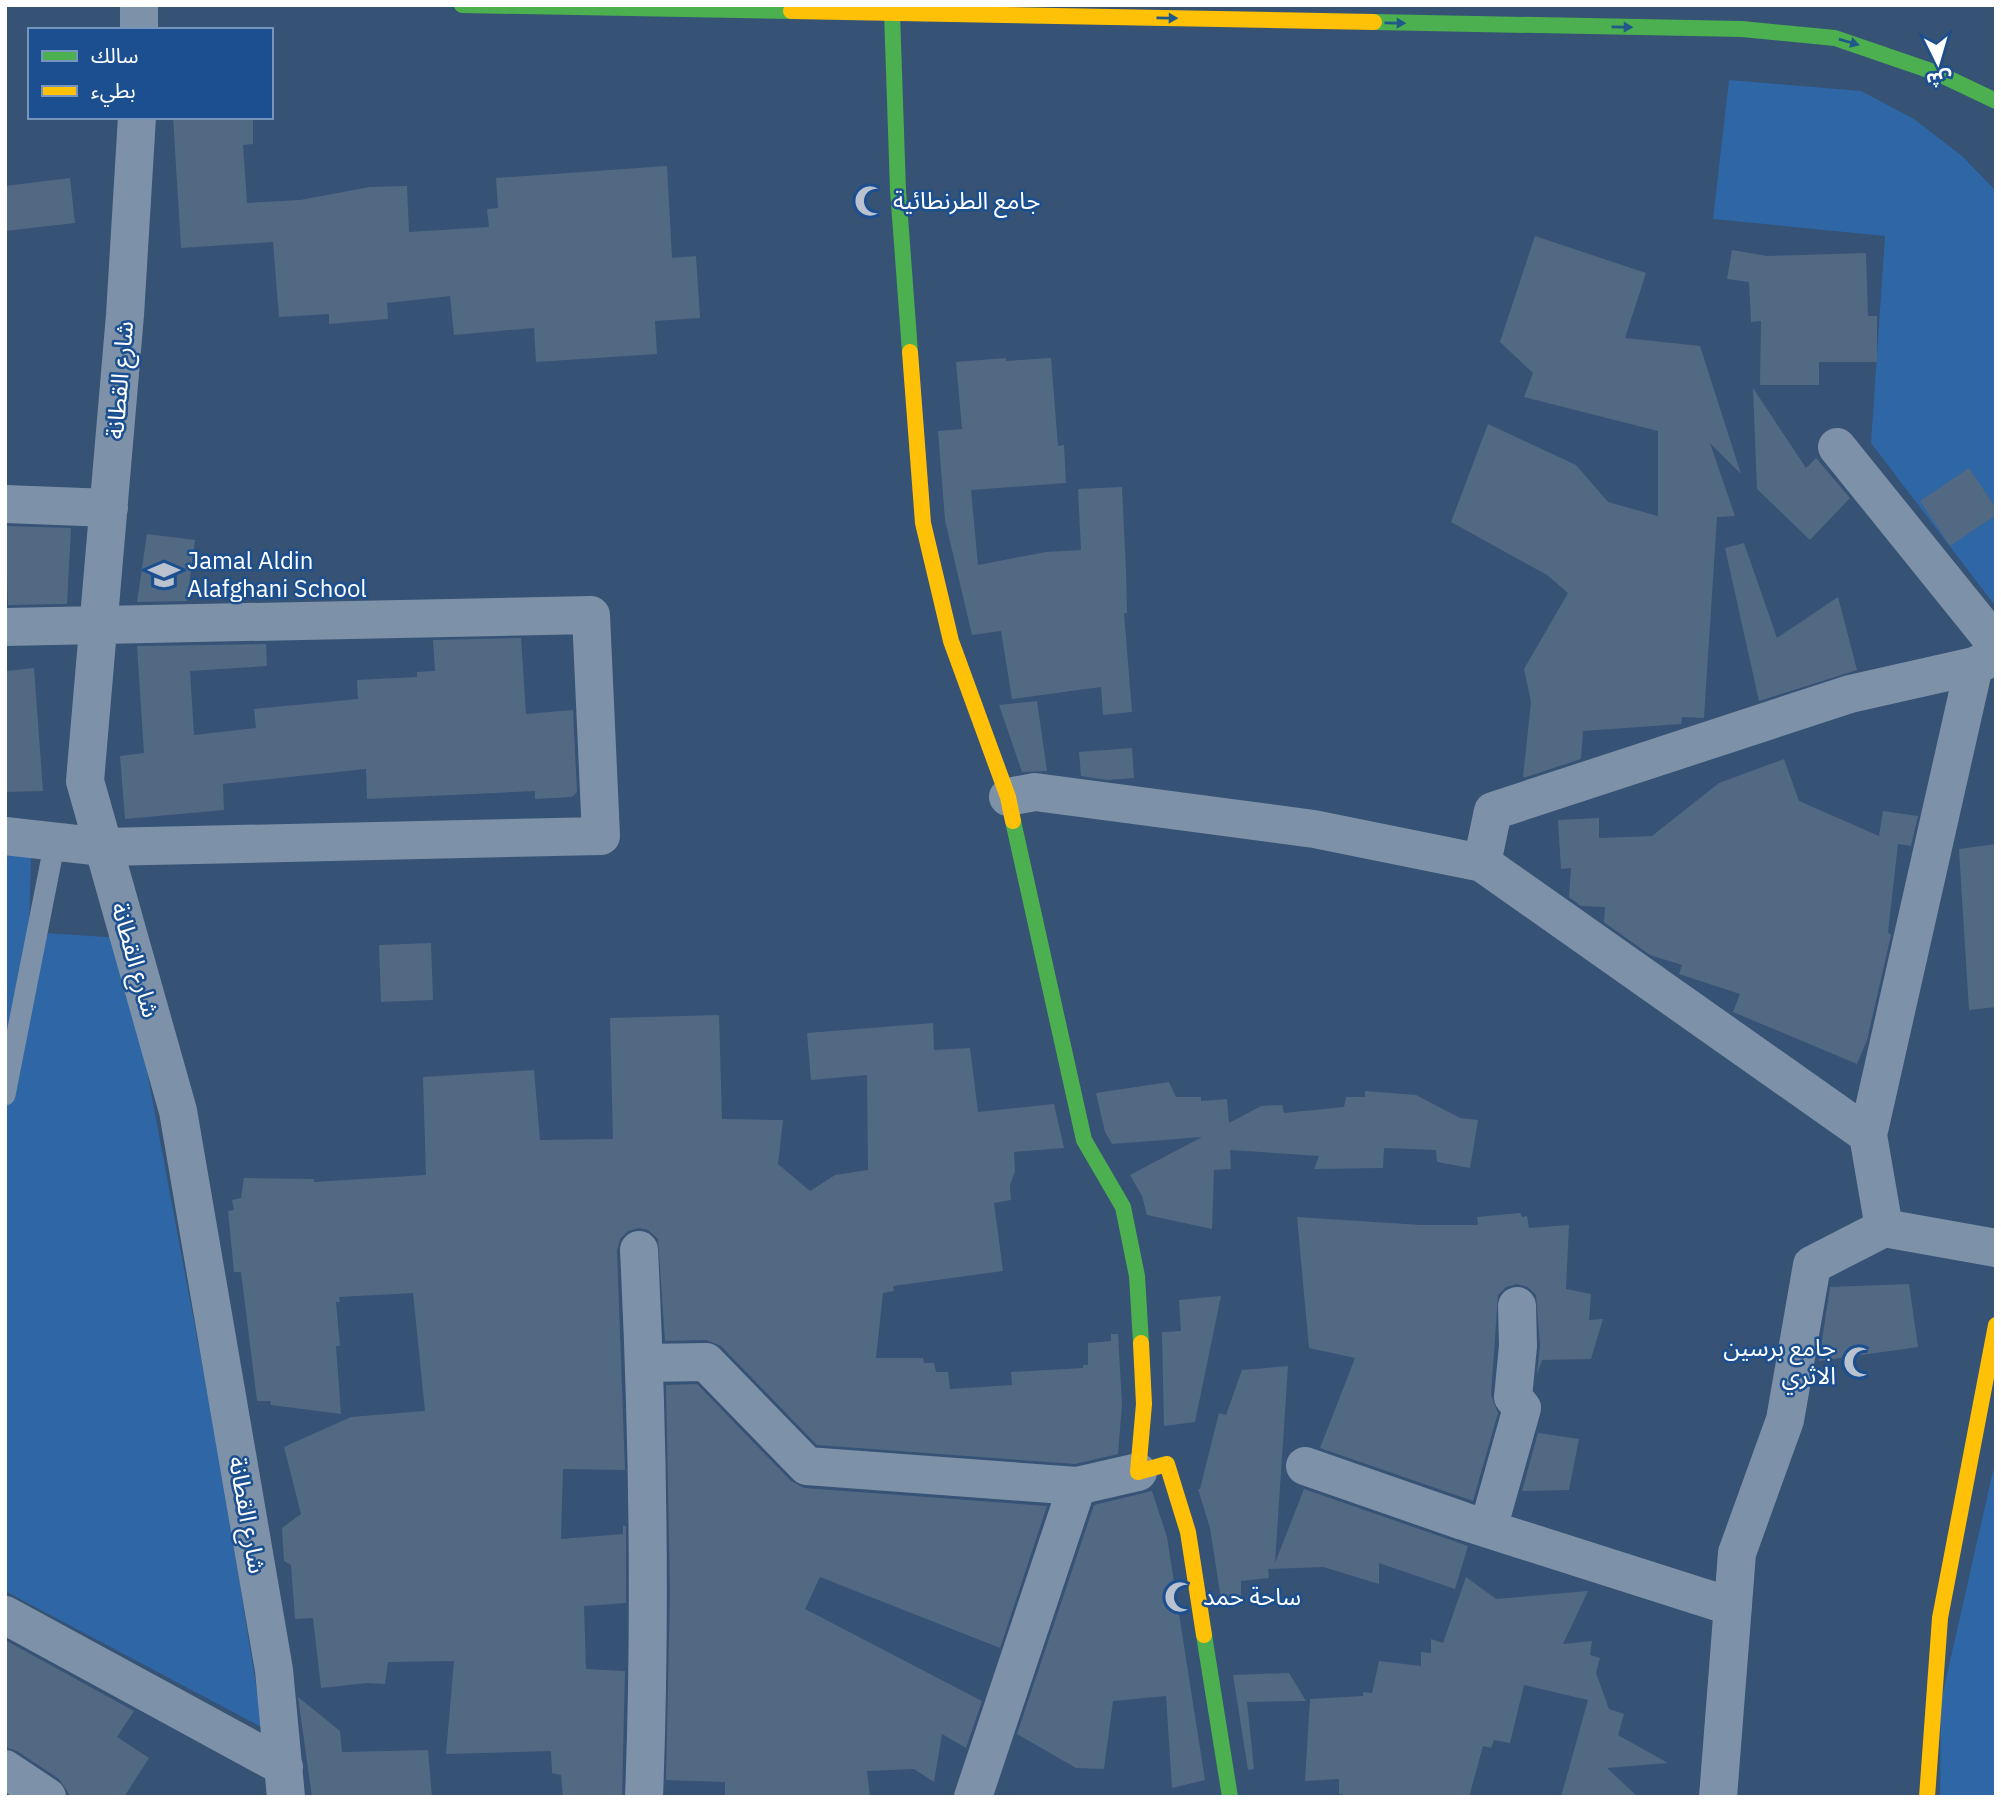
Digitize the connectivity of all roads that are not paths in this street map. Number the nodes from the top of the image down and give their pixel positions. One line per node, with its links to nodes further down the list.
1 (139, 5): 4 (street)
2 (462, 5): 3 (street)
3 (892, 13): 5 (street, one-way to 5); 13 (street)
4 (139, 28)
5 (1996, 101)
6 (138, 119): 9 (street, شارع القطانة)
7 (1837, 446): 12 (street)
8 (5, 504): 9 (street)
9 (108, 508): 10 (street, شارع القطانة)
10 (99, 623): 11 (street); 16 (street, شارع القطانة); 16 (street)
11 (5, 627)
12 (1988, 655): 17 (street); 19 (street)
13 (1008, 797): 17 (street); 27 (street)
14 (5, 836): 15 (street)
15 (55, 841): 16 (street); 18 (lane)
16 (103, 847): 33 (street, شارع القطانة)
17 (1482, 863): 19 (street)
18 (5, 1095)
19 (1868, 1135): 20 (street)
20 (1884, 1228): 21 (street); 30 (street)
21 (1996, 1248)
22 (639, 1250): 25 (street)
23 (1517, 1306): 29 (street)
24 (1996, 1325): 39 (street)
25 (644, 1363): 28 (street); 35 (street)
26 (1305, 1466): 29 (street)
27 (1138, 1472): 28 (street); 37 (street)
28 (1077, 1486): 36 (street)
29 (1488, 1529): 30 (street)
30 (1733, 1607): 38 (street)
31 (5, 1615): 33 (street)
32 (5, 1769): 34 (street)
33 (285, 1782)
34 (47, 1797)
35 (644, 1797)
36 (972, 1797)
37 (1230, 1797)
38 (1718, 1797)
39 (1927, 1797)

